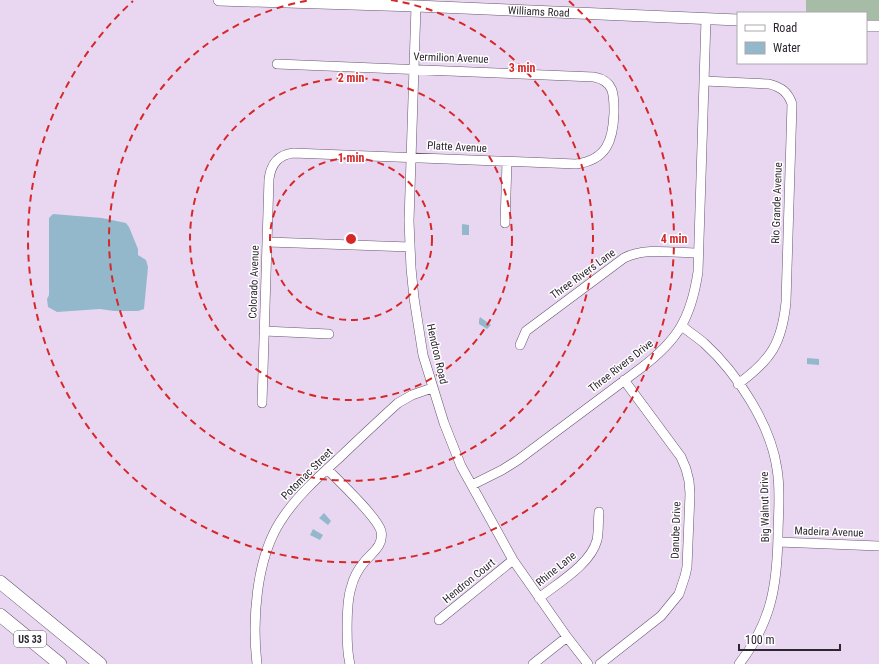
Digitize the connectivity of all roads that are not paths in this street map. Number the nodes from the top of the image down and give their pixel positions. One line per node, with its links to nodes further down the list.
1 (219, 0): 2 (main road, Williams Road)
2 (416, 6): 3 (main road, Williams Road); 8 (street, Hendron Road)
3 (706, 19): 4 (main road, Williams Road); 9 (street, Three Rivers Drive)
4 (737, 20)
5 (867, 26): 6 (main road)
6 (879, 26)
7 (277, 64): 8 (street, Vermilion Avenue)
8 (414, 68): 10 (street, Vermilion Avenue); 11 (street, Hendron Road)
9 (704, 81): 17 (street, Three Rivers Drive); 23 (street, Rio Grande Avenue)
10 (613, 119): 12 (street, Platte Avenue)
11 (411, 158): 12 (street, Platte Avenue); 13 (street, Platte Avenue); 16 (street, Hendron Road)
12 (507, 162): 14 (street)
13 (274, 163): 15 (street, Colorado Avenue)
14 (505, 223)
15 (268, 242): 16 (street); 19 (street, Colorado Avenue)
16 (410, 247): 24 (street, Hendron Road)
17 (698, 253): 18 (street, Three Rivers Drive); 21 (street, Three Rivers Lane)
18 (682, 326): 22 (street, Three Rivers Drive); 23 (street, Big Walnut Drive)
19 (264, 331): 20 (street); 25 (street, Colorado Avenue)
20 (330, 334)
21 (520, 345)
22 (624, 380): 27 (street, Three Rivers Drive); 43 (street, Danube Drive)
23 (738, 384): 29 (street, Big Walnut Drive)
24 (432, 388): 26 (street, Potomac Street); 27 (street, Hendron Road)
25 (262, 403)
26 (327, 469): 39 (street, Potomac Street); 40 (street)
27 (472, 485): 31 (street, Hendron Road)
28 (599, 512): 33 (street, Rhine Lane)
29 (778, 542): 30 (street, Madeira Avenue); 44 (street, Big Walnut Drive)
30 (879, 546)
31 (513, 560): 33 (street, Hendron Road); 35 (street, Hendron Court)
32 (0, 582): 38 (highway, US 33)
33 (539, 598): 36 (street, Hendron Road)
34 (0, 615): 37 (highway, US 33)
35 (439, 620)
36 (567, 637): 41 (street); 42 (street, Hendron Road)
37 (60, 664)
38 (100, 664)
39 (257, 664)
40 (350, 664)
41 (533, 664)
42 (588, 664)
43 (600, 664)
44 (739, 664)

